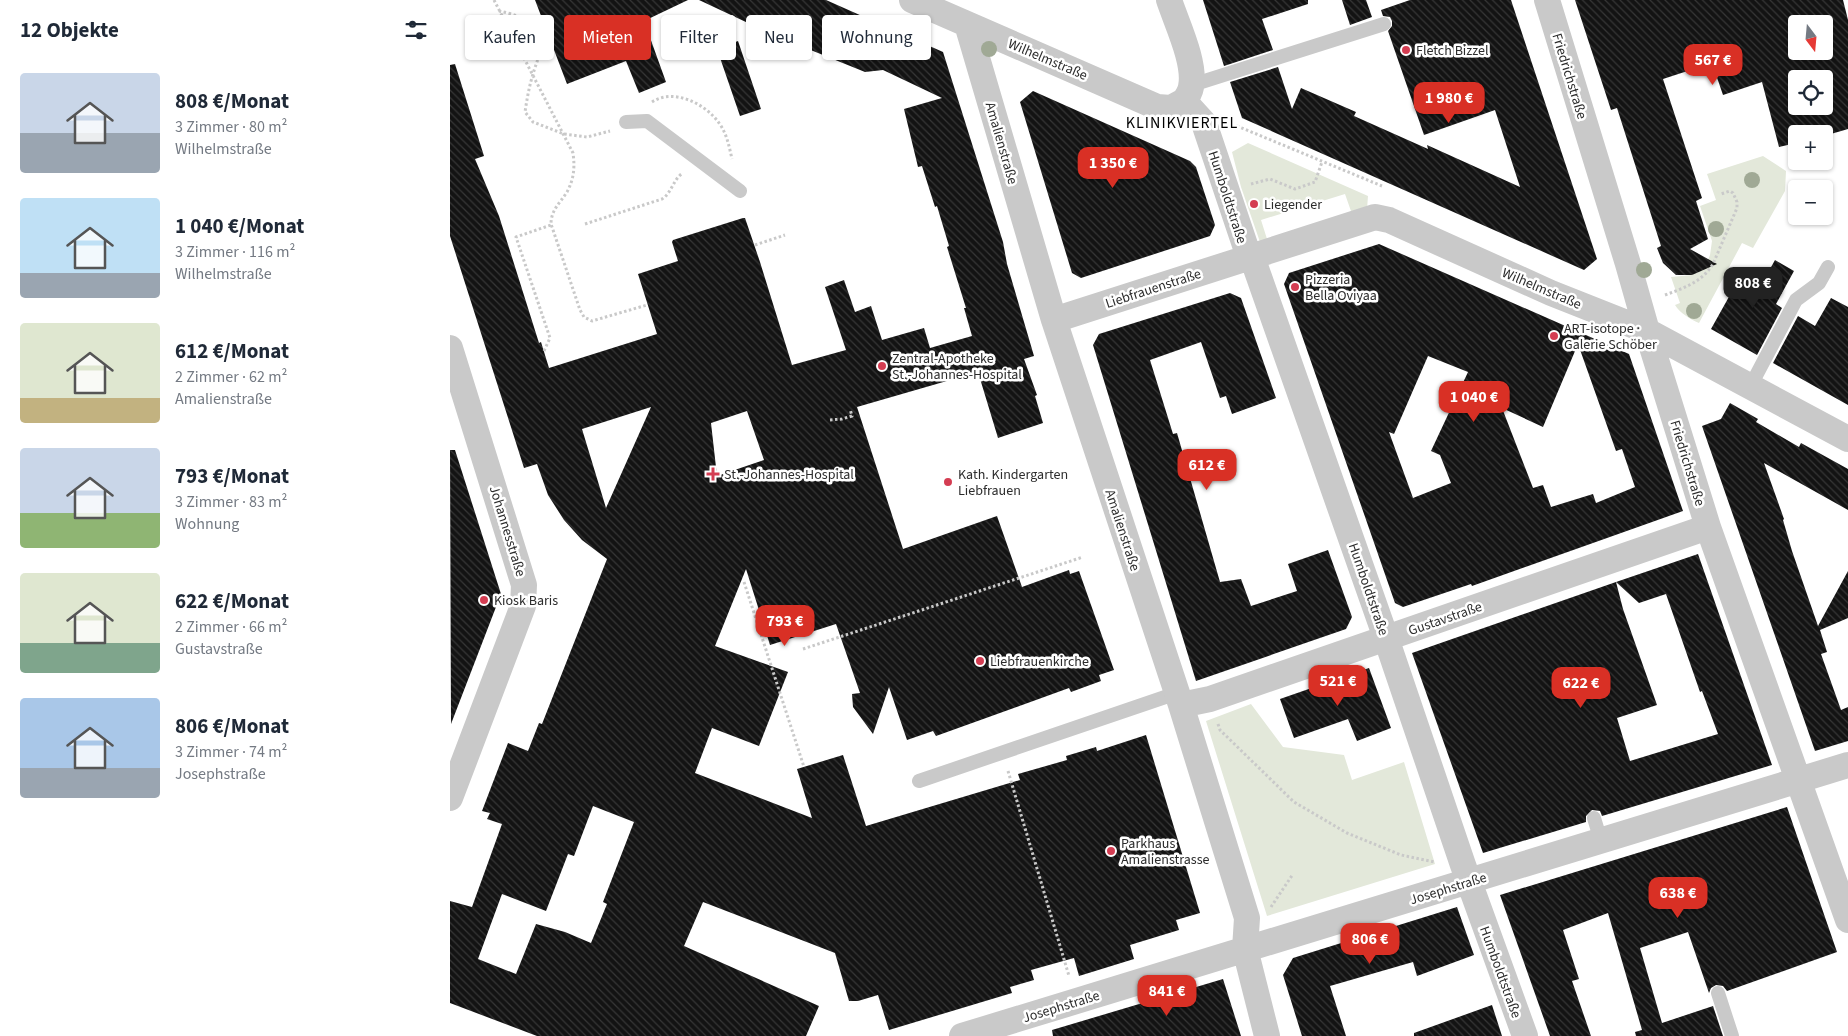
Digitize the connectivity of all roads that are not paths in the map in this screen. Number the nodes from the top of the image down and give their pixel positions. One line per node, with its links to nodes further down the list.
1 (912, 0): 4 (street, Wilhelmstraße)
2 (1169, 0): 6 (street)
3 (1547, 0): 12 (street, Friedrichstraße)
4 (967, 24): 6 (street, Wilhelmstraße); 11 (street, Amalienstraße)
5 (1384, 24): 6 (lane)
6 (1188, 93): 9 (street, Humboldtstraße)
7 (626, 122): 8 (lane)
8 (740, 191)
9 (1250, 257): 11 (street, Liebfrauenstraße); 12 (street, Wilhelmstraße); 17 (street, Humboldtstraße)
10 (1828, 267): 14 (lane)
11 (1054, 320): 18 (street, Amalienstraße)
12 (1646, 331): 14 (street, Wilhelmstraße); 16 (street, Friedrichstraße)
13 (450, 348): 22 (street, Johannesstraße)
14 (1750, 387): 15 (street, Wilhelmstraße)
15 (1848, 439)
16 (1708, 527): 17 (street, Gustavstraße); 20 (street, Friedrichstraße)
17 (1386, 638): 18 (street, Gustavstraße); 23 (street, Humboldtstraße)
18 (1179, 699): 21 (lane); 25 (street, Amalienstraße)
19 (1848, 765): 20 (street, Josephstraße)
20 (1799, 779): 23 (street, Josephstraße); 24 (street, Friedrichstraße)
21 (919, 781)
22 (451, 794)
23 (1466, 873): 25 (street, Josephstraße); 27 (street, Humboldtstraße)
24 (1848, 920)
25 (1245, 949): 28 (street, Josephstraße); 29 (street, Amalienstraße)
26 (1718, 994): 30 (lane)
27 (1518, 1034)
28 (962, 1036)
29 (1267, 1036)
30 (1732, 1036)

